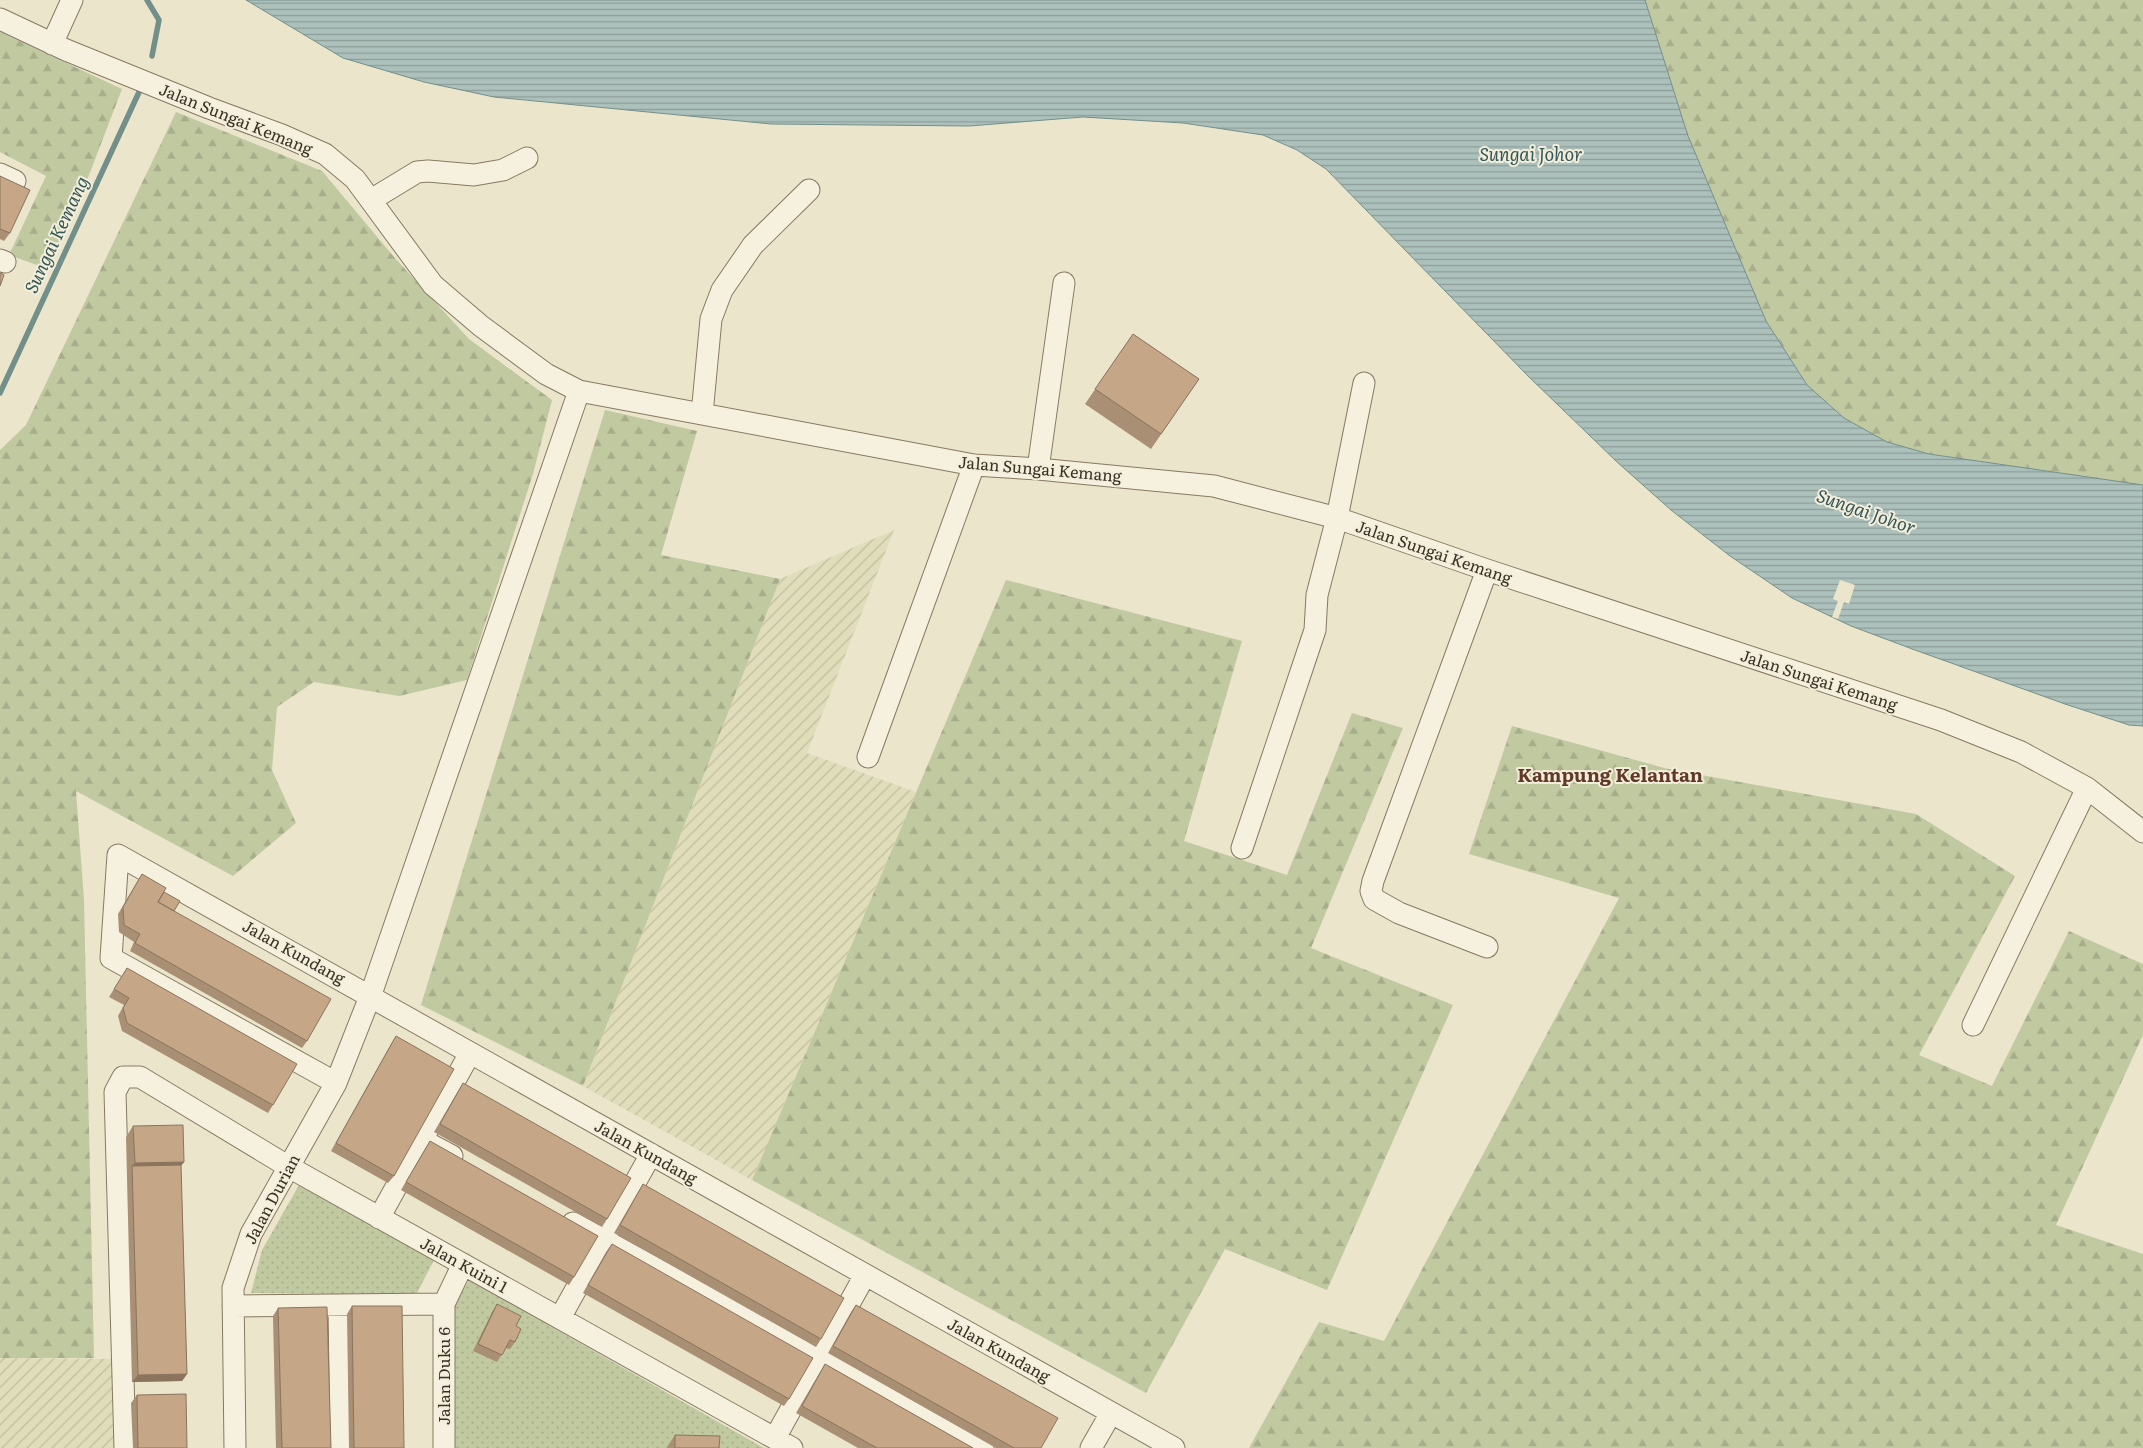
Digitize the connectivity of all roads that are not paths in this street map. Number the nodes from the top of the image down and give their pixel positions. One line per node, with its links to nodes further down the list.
1 (72, 0): 3 (street)
2 (0, 19): 3 (street, Jalan Sungai Kemang)
3 (52, 44): 6 (street, Jalan Sungai Kemang)
4 (528, 158): 6 (street)
5 (809, 190): 10 (street)
6 (371, 200): 9 (street, Jalan Sungai Kemang)
7 (1064, 283): 12 (street)
8 (1364, 383): 13 (street)
9 (579, 391): 10 (street, Jalan Sungai Kemang); 20 (street, Jalan Durian)
10 (702, 414): 11 (street, Jalan Sungai Kemang)
11 (974, 465): 12 (street, Jalan Sungai Kemang); 15 (street)
12 (1038, 469): 13 (street, Jalan Sungai Kemang)
13 (1337, 518): 14 (street, Jalan Sungai Kemang); 18 (street)
14 (1487, 570): 16 (street, Jalan Sungai Kemang); 19 (street)
15 (868, 757)
16 (2087, 788): 17 (street, Jalan Sungai Kemang); 21 (street)
17 (2143, 832)
18 (1242, 848)
19 (1487, 947)
20 (371, 994): 22 (street, Jalan Kundang); 23 (street, Jalan Durian); 23 (street, Jalan Kundang)
21 (1973, 1025)
22 (470, 1052): 24 (street); 25 (street, Jalan Kundang)
23 (336, 1083): 27 (street, Jalan Durian)
24 (422, 1140): 26 (street); 29 (street)
25 (651, 1154): 30 (street); 32 (street, Jalan Kundang)
26 (465, 1164)
27 (289, 1167): 29 (street, Jalan Kuini 1); 35 (street, Jalan Durian); 40 (street, Jalan Kuini 1)
28 (552, 1211): 30 (street)
29 (379, 1218): 31 (street, Jalan Kuini 1)
30 (604, 1240): 36 (street); 37 (street)
31 (463, 1264): 33 (street); 36 (street, Jalan Kuini 1)
32 (865, 1275): 37 (street); 38 (street, Jalan Kundang)
33 (444, 1304): 34 (street); 43 (street, Jalan Duku 6)
34 (339, 1305): 35 (street); 42 (street)
35 (233, 1306): 41 (street, Jalan Durian)
36 (560, 1318): 39 (street, Jalan Kuini 1)
37 (820, 1358): 39 (street); 44 (street)
38 (1111, 1413): 45 (street); 46 (street, Jalan Kundang)
39 (783, 1443)
40 (125, 1448)
41 (235, 1448)
42 (341, 1448)
43 (444, 1448)
44 (983, 1448)
45 (1091, 1448)
46 (1174, 1448)

